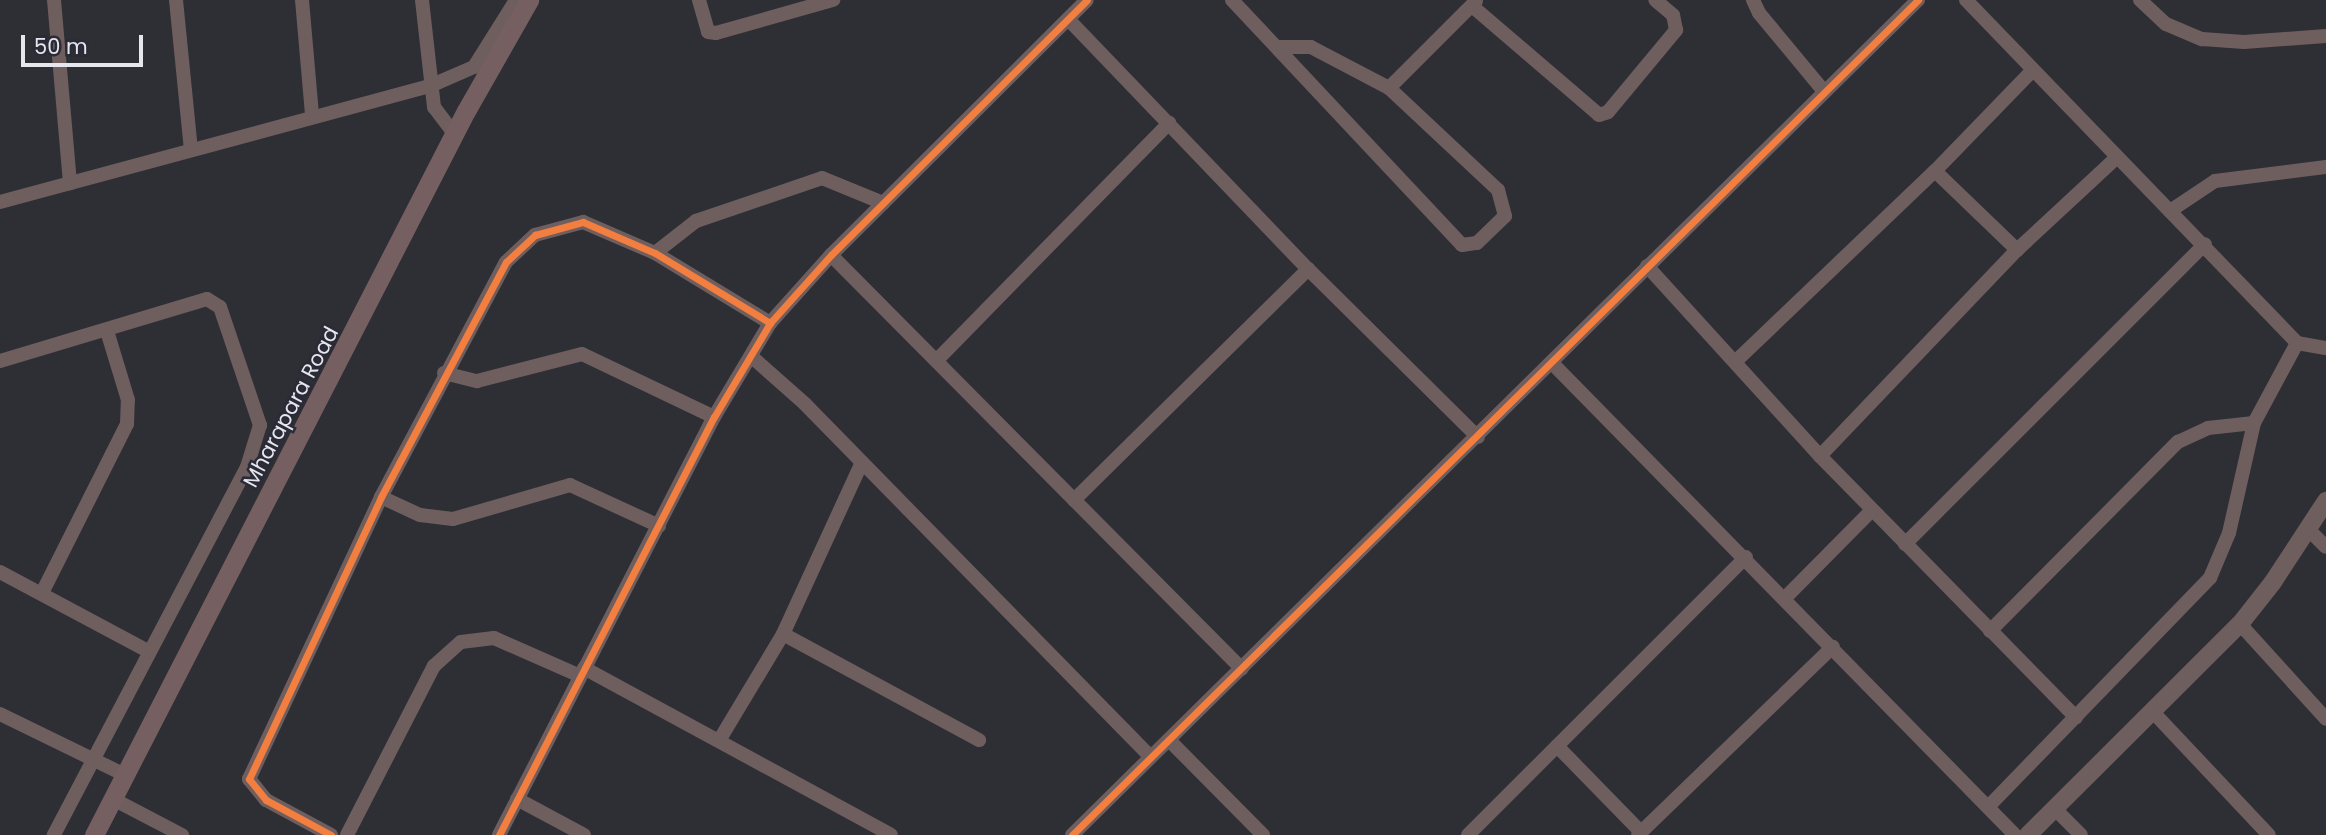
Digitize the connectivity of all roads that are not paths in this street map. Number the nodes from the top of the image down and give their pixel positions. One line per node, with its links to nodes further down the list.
1 (54, 0): 31 (street)
2 (176, 0): 27 (street)
3 (302, 0): 24 (street)
4 (422, 0): 21 (street)
5 (516, 0): 21 (street)
6 (529, 0): 26 (main road, Mharapara Road)
7 (699, 0): 8 (street)
8 (833, 0)
9 (1087, 0): 17 (street)
10 (1232, 0): 19 (street)
11 (1656, 0): 16 (street)
12 (1754, 0): 23 (street)
13 (1919, 0): 23 (street)
14 (1966, 0): 20 (street)
15 (2140, 0): 18 (street)
16 (1474, 3): 22 (street)
17 (1068, 19): 25 (street); 33 (street)
18 (2326, 36)
19 (1278, 47): 22 (street); 22 (street)
20 (2031, 72): 28 (street); 30 (street)
21 (430, 86): 24 (street); 26 (street)
22 (1389, 88)
23 (1823, 90): 39 (street)
24 (312, 115): 27 (street)
25 (1169, 123): 40 (street); 46 (street)
26 (454, 134): 85 (main road, Mharapara Road)
27 (191, 149): 31 (street)
28 (2115, 159): 34 (street); 36 (street)
29 (2326, 167): 34 (street)
30 (1935, 171): 36 (street); 48 (street)
31 (70, 183): 32 (street)
32 (0, 202)
33 (883, 203): 37 (street); 38 (street)
34 (2170, 211): 35 (street)
35 (2204, 244): 43 (street); 62 (street)
36 (2017, 250): 54 (street)
37 (655, 253): 41 (street); 50 (street)
38 (831, 255): 41 (street); 46 (street)
39 (1647, 266): 48 (street); 49 (street)
40 (1308, 269): 53 (street); 57 (street)
41 (770, 323): 45 (street)
42 (107, 331): 47 (street); 66 (street); 72 (street)
43 (2297, 343): 44 (street); 52 (street)
44 (2326, 348)
45 (751, 356): 51 (street); 55 (street)
46 (937, 360): 57 (street)
47 (0, 361)
48 (1736, 361): 54 (street)
49 (1552, 363): 53 (street); 64 (street)
50 (444, 373): 51 (street); 56 (street)
51 (715, 417): 60 (street)
52 (2254, 423): 69 (street); 77 (street)
53 (1478, 437): 73 (street)
54 (1820, 456): 59 (street)
55 (862, 462): 70 (street); 83 (street)
56 (382, 497): 60 (street); 95 (street)
57 (1074, 500): 73 (street)
58 (2326, 501): 61 (street)
59 (1872, 510): 62 (street); 67 (street)
60 (659, 526): 74 (street)
61 (2308, 529): 63 (street); 68 (street)
62 (1905, 544): 69 (street)
63 (2326, 547)
64 (1746, 557): 67 (street); 82 (street)
65 (0, 572): 66 (street)
66 (42, 593): 72 (street)
67 (1785, 598): 71 (street)
68 (2240, 624): 75 (street); 78 (street)
69 (1990, 631): 77 (street)
70 (783, 634): 79 (street); 80 (street)
71 (1833, 648): 88 (street); 91 (street)
72 (148, 651): 84 (street)
73 (1242, 669): 81 (street)
74 (582, 672): 79 (street); 87 (street); 96 (street)
75 (2153, 712): 89 (street); 105 (street)
76 (0, 714): 84 (street)
77 (2076, 717): 88 (street)
78 (2326, 719)
79 (720, 739): 99 (street)
80 (979, 740)
81 (1169, 740): 83 (street); 90 (street)
82 (1558, 746): 91 (street); 101 (street)
83 (1152, 757): 100 (street)
84 (91, 762): 85 (street); 92 (street)
85 (125, 775): 86 (main road, Mharapara Road)
86 (113, 799): 93 (main road, Mharapara Road); 94 (street)
87 (517, 799): 97 (street); 98 (street)
88 (1989, 806): 102 (street)
89 (2056, 810): 103 (street); 104 (street)
90 (1258, 833)
91 (1639, 834)
92 (54, 835)
93 (94, 835)
94 (182, 835)
95 (331, 835)
96 (347, 835)
97 (499, 835)
98 (584, 835)
99 (891, 835)
100 (1072, 835)
101 (1468, 835)
102 (2015, 835)
103 (2028, 835)
104 (2081, 835)
105 (2269, 835)

